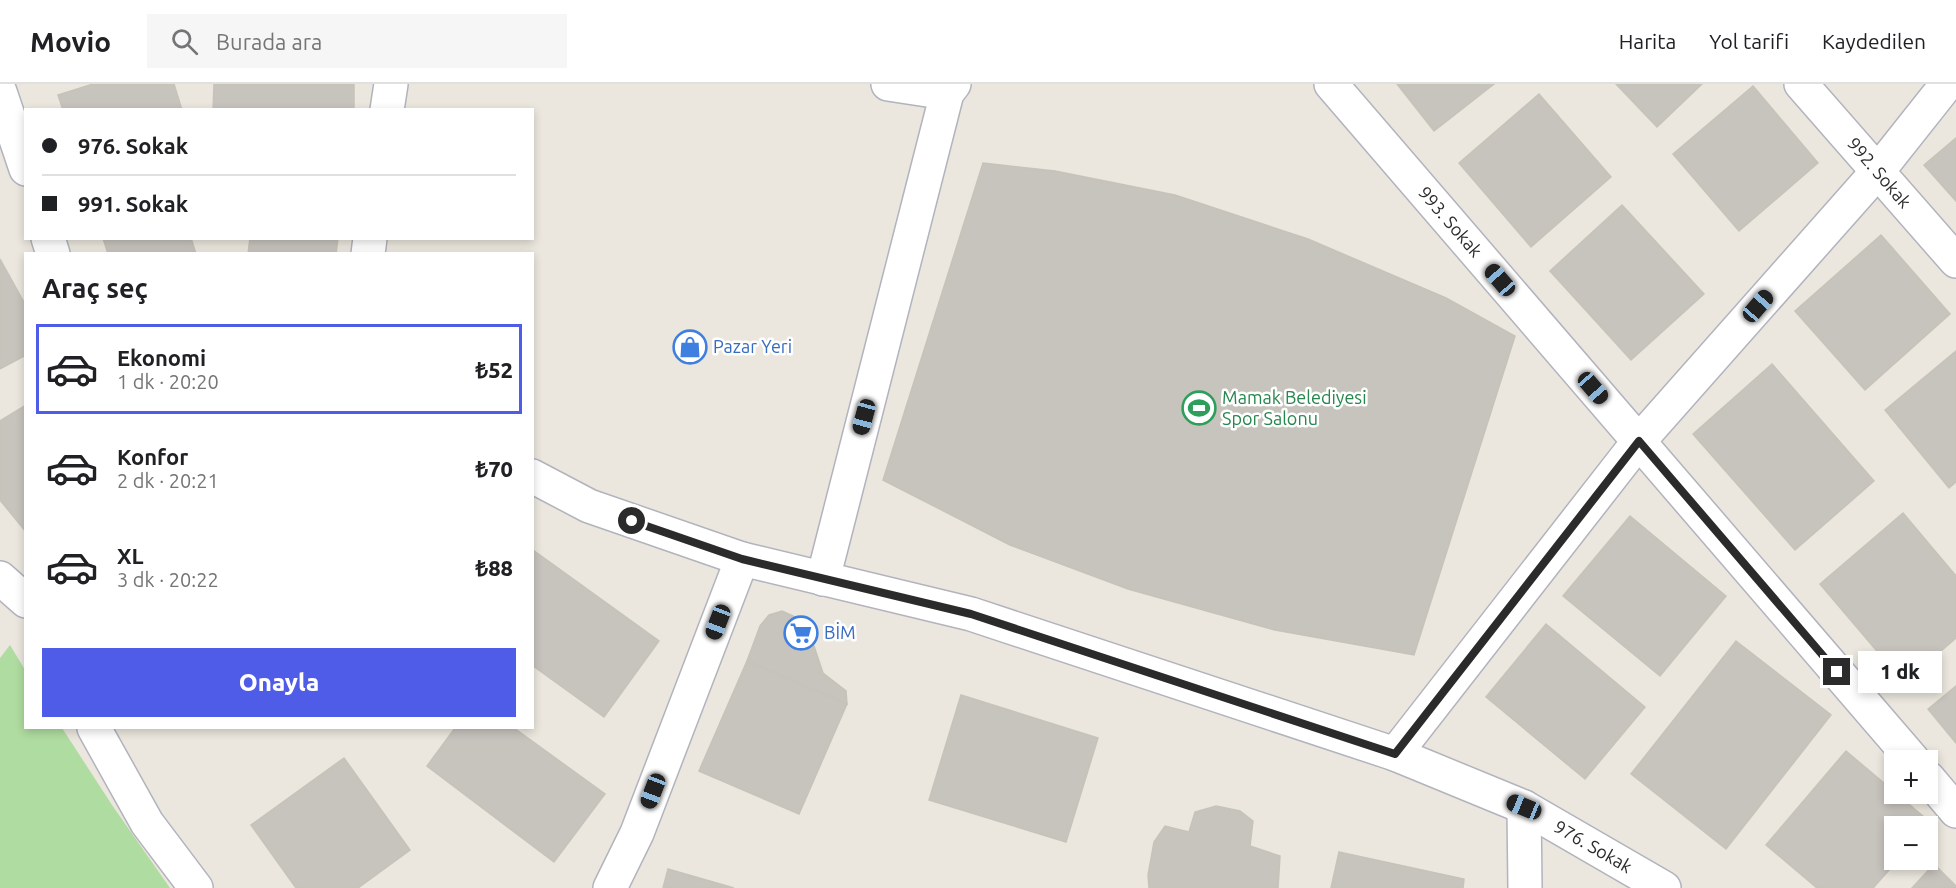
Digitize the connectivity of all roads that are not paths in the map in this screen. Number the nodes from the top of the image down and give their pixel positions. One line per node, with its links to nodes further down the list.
1 (390, 84): 8 (street)
2 (888, 84): 6 (street)
3 (1331, 84): 12 (street, 993. Sokak)
4 (1802, 84): 10 (street, 992. Sokak)
5 (1947, 84): 10 (street)
6 (950, 89): 16 (street)
7 (0, 92): 9 (street)
8 (387, 108)
9 (24, 163)
10 (1878, 171): 11 (street, 992. Sokak); 12 (street)
11 (1956, 261)
12 (1639, 441): 19 (street, 993. Sokak); 20 (street)
13 (534, 478): 14 (street, 976. Sokak)
14 (742, 559): 16 (street, 976. Sokak); 25 (street)
15 (0, 578): 17 (street)
16 (823, 579): 20 (street, 976. Sokak)
17 (24, 599)
18 (95, 729): 24 (street)
19 (1904, 750)
20 (1395, 754): 22 (street, 976. Sokak)
21 (1938, 790): 23 (street)
22 (1524, 807): 26 (street); 27 (street, 976. Sokak)
23 (1956, 811)
24 (196, 888)
25 (610, 888)
26 (1525, 888)
27 (1664, 888)

